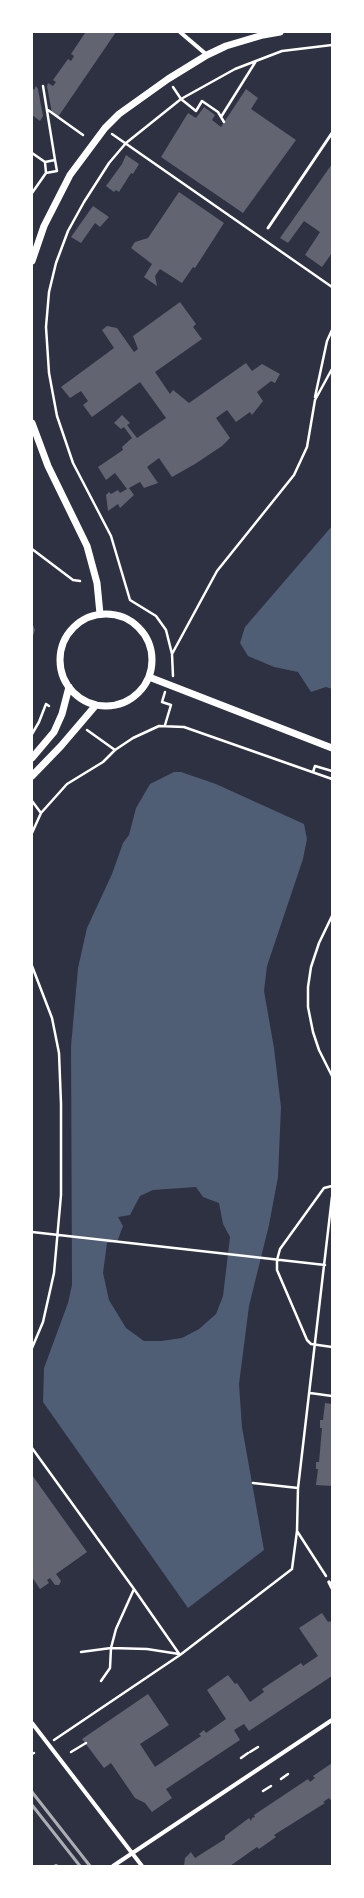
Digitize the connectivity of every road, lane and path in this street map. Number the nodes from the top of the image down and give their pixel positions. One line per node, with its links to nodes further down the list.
1 (180, 32): 4 (street)
2 (280, 32): 4 (street)
3 (332, 45): 5 (path)
4 (207, 55): 12 (street)
5 (256, 60): 8 (path); 10 (path)
6 (171, 84): 8 (path)
7 (43, 86): 9 (path)
8 (181, 99): 10 (path); 15 (path)
9 (47, 110): 14 (path); 17 (path)
10 (221, 117): 11 (path)
11 (224, 122)
12 (105, 128): 15 (path); 22 (street)
13 (332, 133): 21 (lane)
14 (83, 135)
15 (126, 143): 23 (path); 31 (path)
16 (32, 153): 18 (path)
17 (55, 160): 18 (path); 19 (path)
18 (44, 162): 19 (path)
19 (46, 173): 20 (path)
20 (32, 193)
21 (268, 228)
22 (32, 261)
23 (332, 286)
24 (332, 330): 26 (path)
25 (332, 369): 26 (path)
26 (315, 400): 31 (path)
27 (32, 423): 30 (street)
28 (32, 549): 29 (path)
29 (80, 581)
30 (100, 614): 32 (street); 34 (street)
31 (172, 654): 33 (path)
32 (149, 677): 36 (street); 41 (street)
33 (173, 678)
34 (69, 687): 36 (street); 43 (street)
35 (166, 692): 38 (path)
36 (96, 705): 46 (street)
37 (49, 706): 40 (path)
38 (165, 725): 42 (path); 45 (path)
39 (90, 732): 42 (path)
40 (32, 734)
41 (332, 748)
42 (115, 750): 49 (path)
43 (32, 758)
44 (332, 771): 45 (path)
45 (313, 772): 47 (path)
46 (32, 776)
47 (332, 779)
48 (32, 801): 49 (path)
49 (41, 813): 50 (path)
50 (32, 833)
51 (332, 916): 53 (path)
52 (32, 966): 57 (path)
53 (332, 1076)
54 (332, 1186): 58 (path)
55 (332, 1197): 59 (path)
56 (32, 1232): 57 (path)
57 (59, 1235): 58 (path); 62 (path)
58 (277, 1260): 59 (path); 60 (path)
59 (325, 1265): 60 (path)
60 (315, 1345): 61 (path); 63 (path)
61 (332, 1347)
62 (32, 1348)
63 (310, 1393): 64 (path); 67 (path)
64 (332, 1396)
65 (32, 1448): 71 (path)
66 (253, 1483): 67 (path)
67 (298, 1488): 68 (path)
68 (297, 1531): 69 (path); 74 (path)
69 (329, 1582): 70 (street)
70 (332, 1588)
71 (134, 1589): 72 (path); 74 (path)
72 (111, 1648): 73 (path); 74 (path); 75 (path)
73 (81, 1652)
74 (180, 1655): 78 (path)
75 (101, 1681)
76 (332, 1720): 87 (street)
77 (32, 1723): 87 (street)
78 (54, 1740)
79 (86, 1743): 81 (path)
80 (258, 1747): 82 (path)
81 (71, 1752)
82 (241, 1758)
83 (288, 1774): 84 (path)
84 (281, 1778)
85 (271, 1786): 86 (path)
86 (263, 1791)
87 (132, 1853): 88 (street); 89 (street)
88 (113, 1866)
89 (142, 1866)

